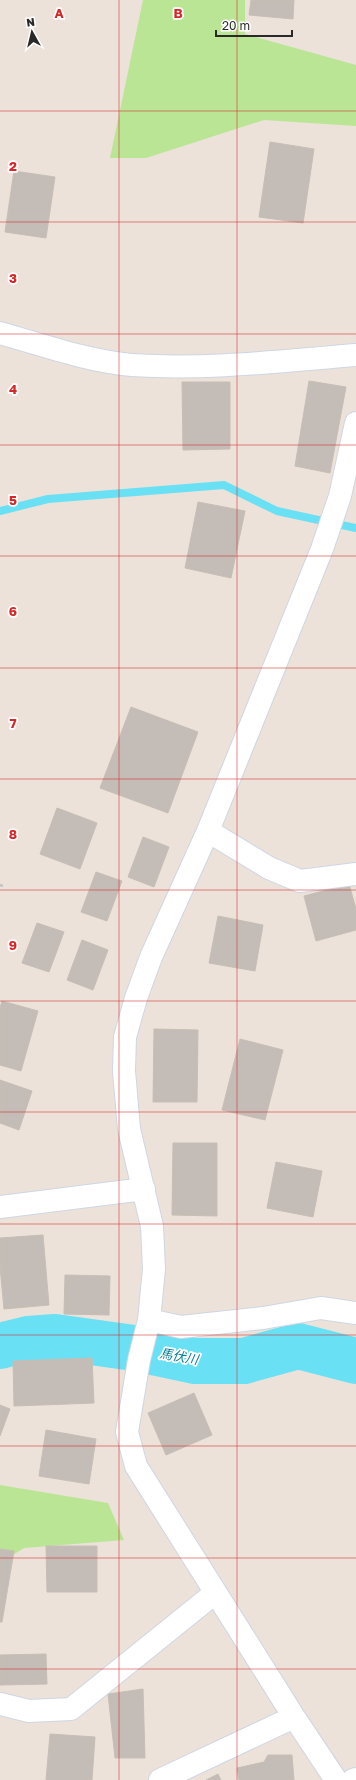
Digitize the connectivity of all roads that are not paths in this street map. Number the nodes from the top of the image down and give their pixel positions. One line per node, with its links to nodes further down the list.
1 (0, 333): 2 (street)
2 (356, 355)
3 (356, 423): 4 (street)
4 (208, 831): 5 (street); 6 (street)
5 (356, 874)
6 (144, 1189): 7 (street); 9 (street)
7 (0, 1207)
8 (356, 1313): 9 (street)
9 (148, 1325): 10 (street)
10 (215, 1593): 11 (street); 12 (street)
11 (0, 1704)
12 (294, 1717): 14 (street); 15 (street)
13 (356, 1779): 16 (street)
14 (160, 1780)
15 (336, 1780)
16 (353, 1780)

